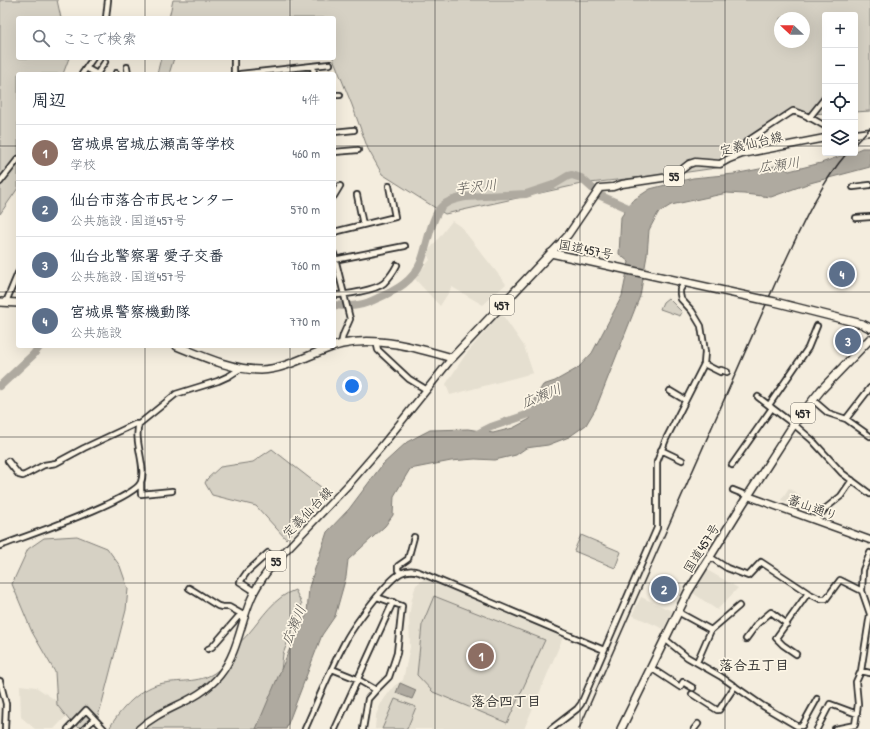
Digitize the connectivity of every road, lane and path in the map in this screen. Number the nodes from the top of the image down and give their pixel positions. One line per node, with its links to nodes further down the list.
1 (108, 0): 2 (street)
2 (106, 16)
3 (91, 60): 9 (street)
4 (234, 60): 14 (street)
5 (105, 62): 12 (street)
6 (330, 64): 7 (street)
7 (313, 66): 15 (street); 16 (street)
8 (127, 67): 13 (street)
9 (86, 68): 10 (street); 11 (street)
10 (83, 72)
11 (93, 72)
12 (98, 72)
13 (128, 72)
14 (234, 72)
15 (258, 72)
16 (314, 72)
17 (340, 94): 18 (street)
18 (336, 95)
19 (822, 102): 20 (street)
20 (810, 118): 21 (street); 29 (street)
21 (822, 124)
22 (354, 130): 23 (street)
23 (336, 132)
24 (870, 132): 25 (main road)
25 (858, 134)
26 (822, 139): 29 (main road, 定義仙台線 / 55)
27 (358, 150): 28 (street)
28 (336, 152)
29 (746, 153): 43 (main road, 定義仙台線 / 55)
30 (16, 162): 31 (street)
31 (0, 182)
32 (870, 185): 35 (street)
33 (340, 186): 36 (street)
34 (390, 186): 40 (street)
35 (853, 187)
36 (336, 193)
37 (357, 195): 40 (street)
38 (870, 217): 39 (street)
39 (856, 218)
40 (363, 225): 41 (street)
41 (336, 232)
42 (405, 246): 44 (street)
43 (551, 252): 48 (highway, 国道457号); 61 (highway, 国道457号 / 457)
44 (336, 260)
45 (336, 264): 50 (street)
46 (397, 265): 50 (street)
47 (16, 277): 51 (street)
48 (684, 283): 54 (highway, 国道457号, bridge); 62 (street)
49 (336, 295): 50 (street)
50 (344, 296): 57 (street)
51 (3, 302): 52 (highway)
52 (16, 303)
53 (817, 326): 71 (street)
54 (870, 328)
55 (376, 341): 57 (highway); 61 (highway); 66 (street)
56 (869, 343): 70 (highway, 国道457号 / 457)
57 (341, 344): 58 (highway)
58 (336, 346)
59 (182, 348): 63 (highway)
60 (331, 348): 63 (highway)
61 (452, 358): 66 (main road, 定義仙台線 / 55)
62 (704, 364): 64 (street); 69 (street)
63 (240, 369): 73 (street)
64 (727, 372)
65 (870, 388): 72 (street)
66 (428, 390): 95 (main road, 定義仙台線 / 55)
67 (670, 391): 69 (street)
68 (758, 397): 71 (street)
69 (685, 400): 76 (street)
70 (813, 400): 72 (street); 74 (highway, 国道457号 / 457)
71 (771, 407): 74 (street); 79 (street)
72 (846, 419): 75 (street)
73 (139, 424): 78 (street); 81 (street)
74 (794, 424): 80 (street); 85 (highway, 国道457号 / 457)
75 (870, 436)
76 (661, 450): 77 (street); 108 (street)
77 (682, 460)
78 (8, 461)
79 (732, 465)
80 (852, 480): 84 (street); 86 (street)
81 (141, 483): 83 (street); 89 (street)
82 (733, 490): 85 (street)
83 (172, 491)
84 (870, 494)
85 (748, 496): 86 (main road, 蕃山通り); 92 (highway, 国道457号 / 457)
86 (815, 520): 88 (main road, 蕃山通り)
87 (414, 537): 93 (street)
88 (870, 540)
89 (0, 546)
90 (268, 553): 95 (street)
91 (870, 553): 96 (street)
92 (710, 556): 97 (street); 101 (highway, 国道457号 / 457)
93 (401, 573): 98 (street); 108 (street)
94 (189, 588): 102 (street)
95 (254, 591): 102 (main road, 定義仙台線 / 55)
96 (862, 591): 97 (street); 113 (street)
97 (808, 593): 103 (street)
98 (377, 597): 99 (street); 112 (street)
99 (393, 602): 115 (street); 118 (street)
100 (739, 606): 104 (street)
101 (678, 612): 104 (street); 105 (highway, 国道457号 / 457)
102 (245, 616): 107 (street); 128 (main road, 定義仙台線 / 55)
103 (787, 624): 106 (street); 109 (street)
104 (711, 630): 110 (street)
105 (665, 639): 110 (street); 111 (highway, 国道457号 / 457)
106 (746, 639)
107 (208, 649)
108 (604, 650): 132 (street)
109 (796, 654)
110 (697, 662): 117 (street)
111 (651, 668): 117 (street); 123 (highway, 国道457号 / 457)
112 (332, 669): 115 (street); 129 (street)
113 (861, 671): 114 (street); 120 (street)
114 (870, 673)
115 (357, 679): 118 (street); 130 (street)
116 (0, 681): 124 (street)
117 (735, 686): 119 (street)
118 (376, 690): 131 (street)
119 (817, 699)
120 (857, 714): 134 (street); 135 (street)
121 (94, 718): 125 (street); 126 (street); 127 (street)
122 (698, 724): 133 (street)
123 (622, 728)
124 (5, 729)
125 (68, 729)
126 (84, 729)
127 (104, 729)
128 (139, 729)
129 (305, 729)
130 (335, 729)
131 (363, 729)
132 (551, 729)
133 (694, 729)
134 (817, 729)
135 (835, 729)

